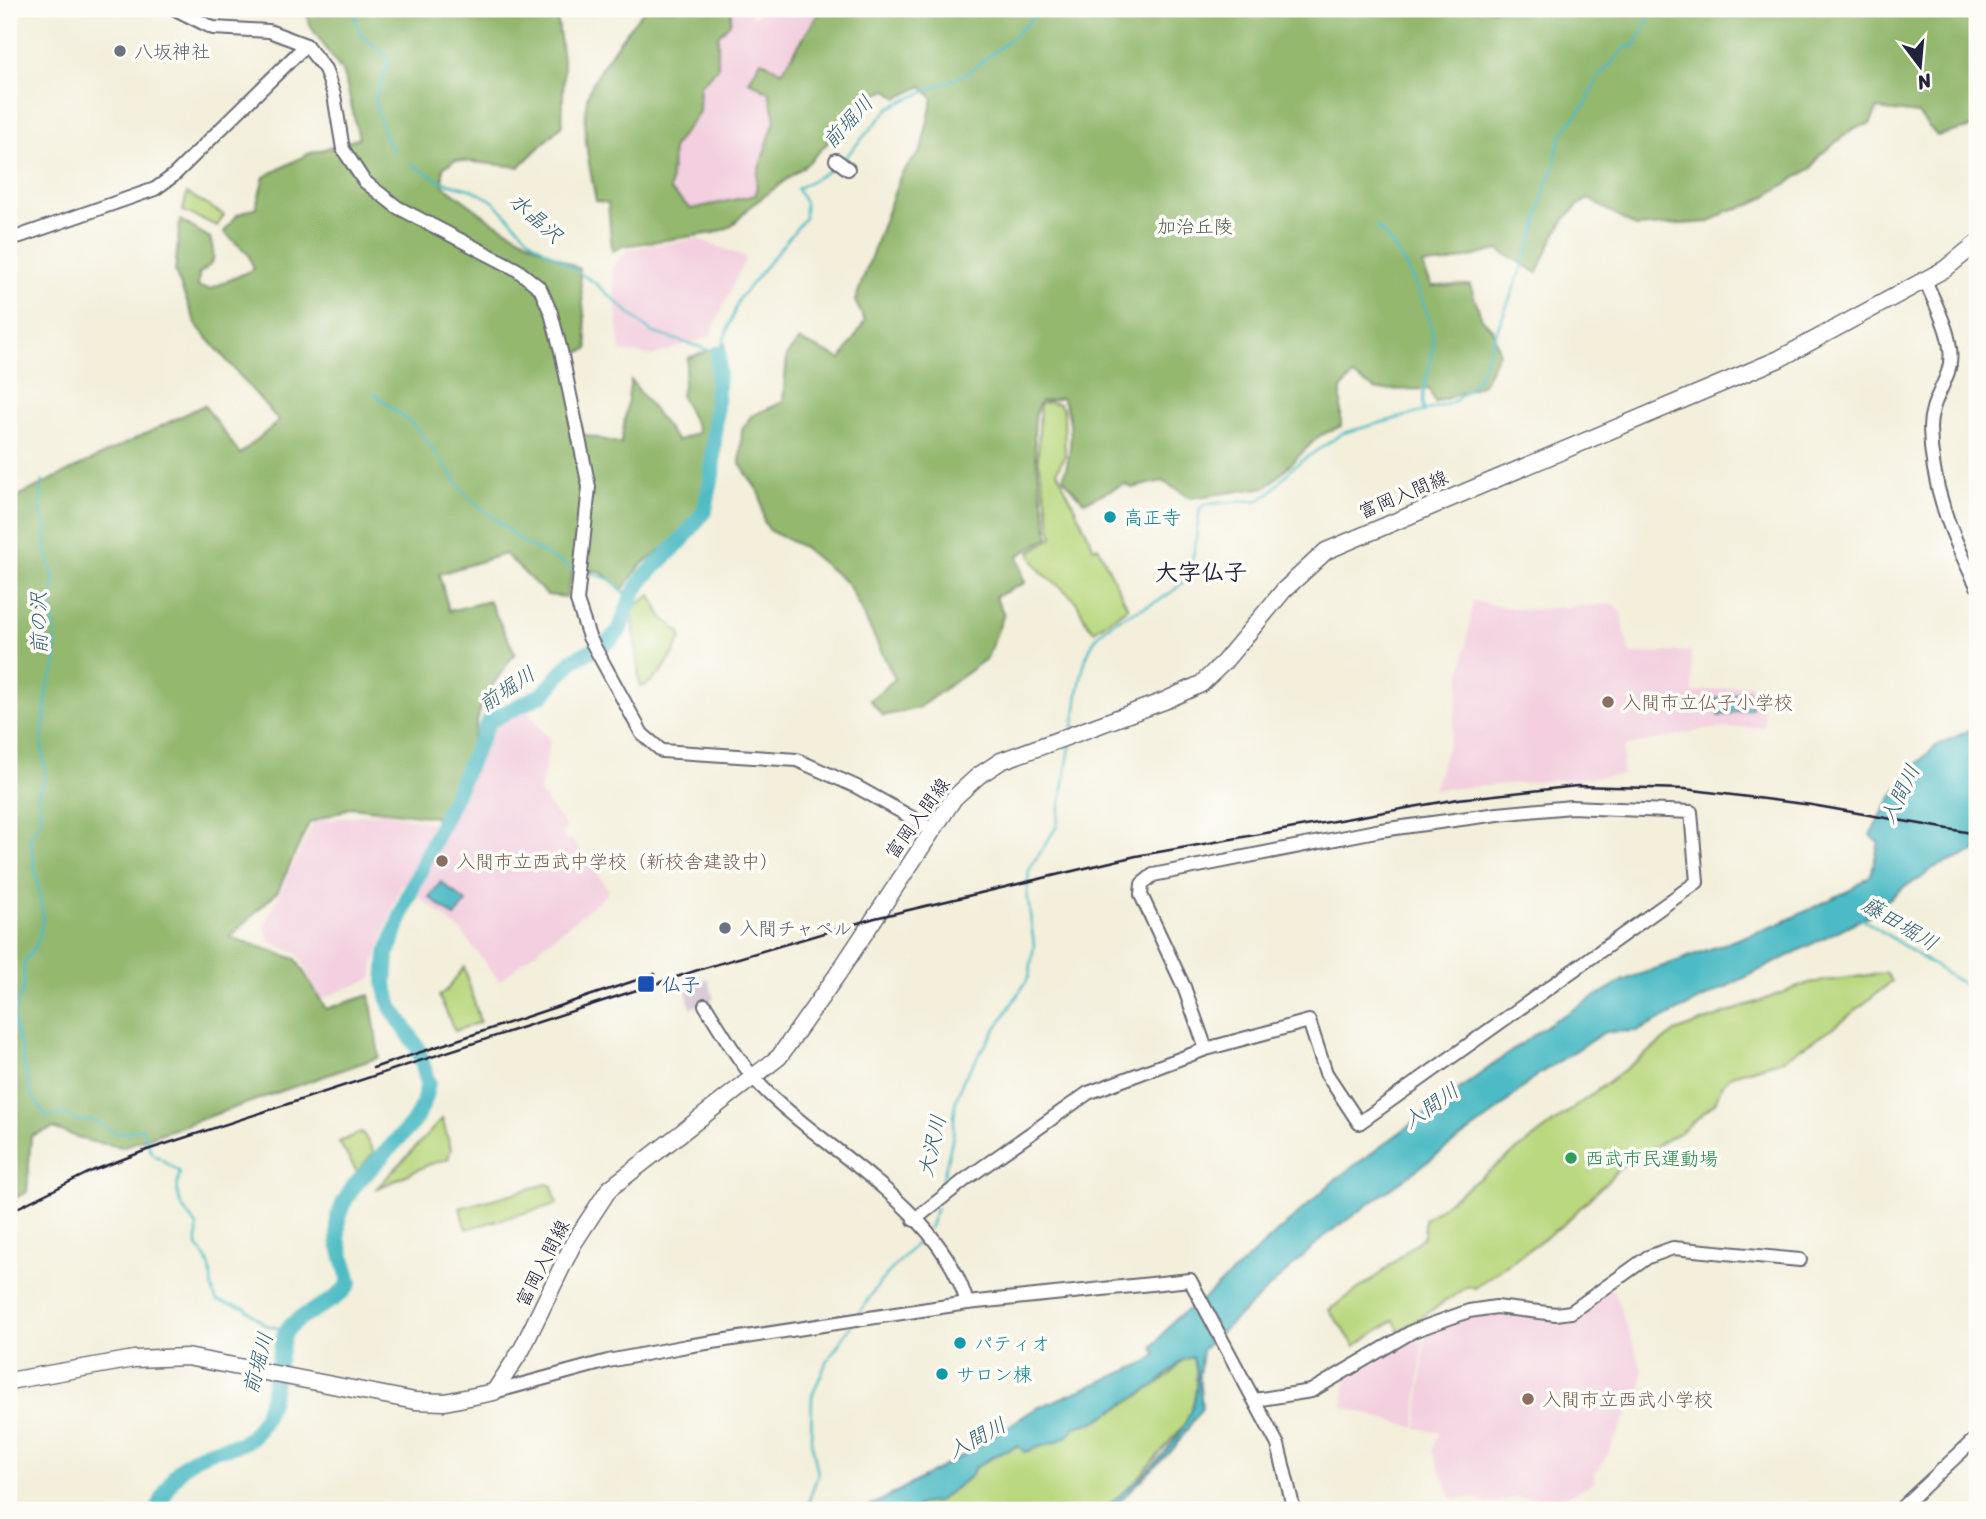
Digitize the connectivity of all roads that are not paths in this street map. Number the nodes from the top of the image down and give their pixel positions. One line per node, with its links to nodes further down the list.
1 (175, 9): 2 (street)
2 (306, 45): 3 (street); 7 (street)
3 (9, 240)
4 (1977, 243): 5 (main road, 富岡入間線)
5 (1925, 281): 6 (street); 7 (main road, 富岡入間線)
6 (1977, 586)
7 (932, 829): 10 (main road, 富岡入間線)
8 (705, 1005): 10 (street)
9 (1206, 1049): 9 (street); 11 (street)
10 (754, 1078): 11 (street); 15 (main road, 富岡入間線)
11 (918, 1224): 13 (street)
12 (1800, 1260): 16 (street)
13 (967, 1303): 15 (street); 16 (street)
14 (9, 1381): 15 (main road)
15 (494, 1392)
16 (1254, 1398): 18 (street)
17 (1977, 1437): 19 (street)
18 (1294, 1510)
19 (1899, 1510)

